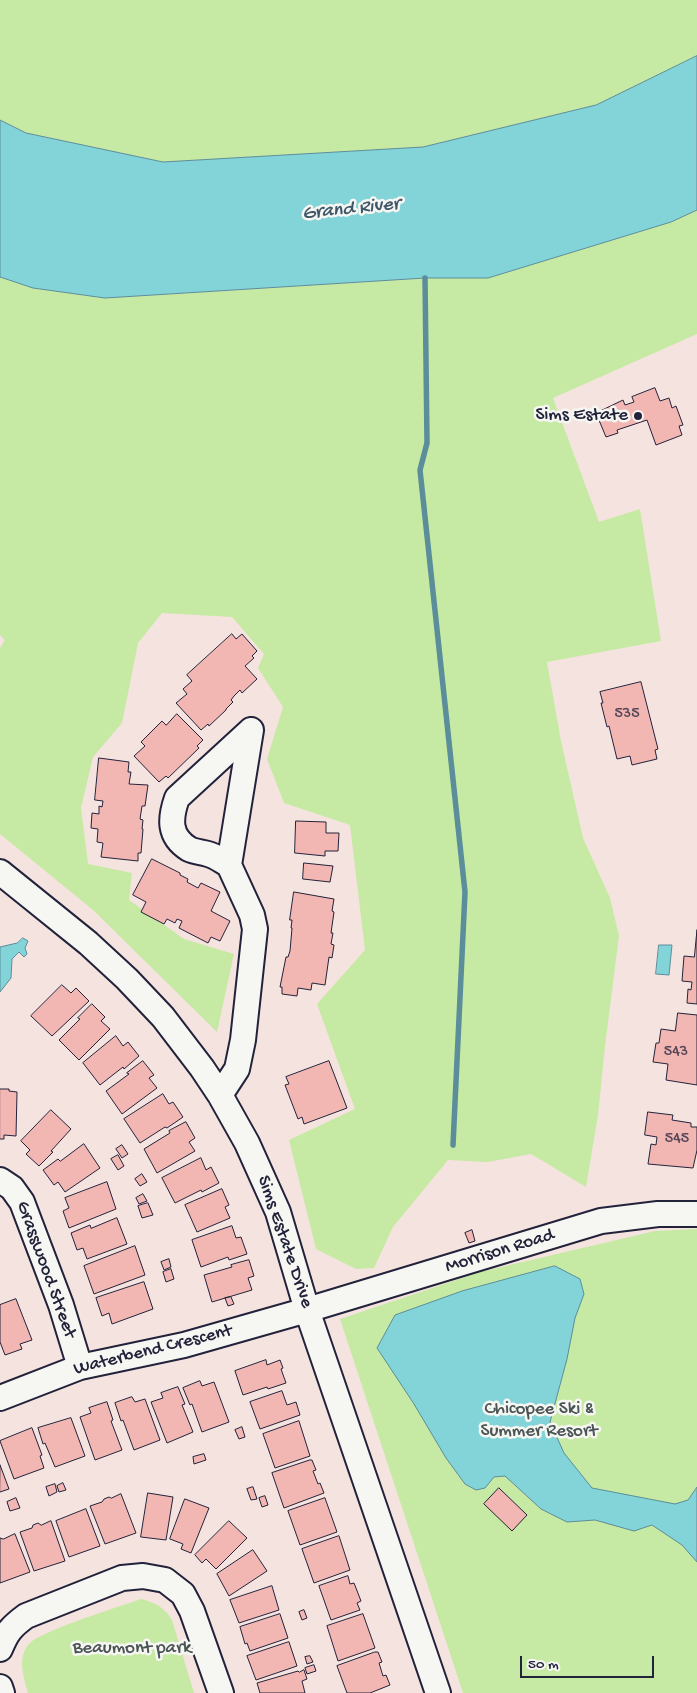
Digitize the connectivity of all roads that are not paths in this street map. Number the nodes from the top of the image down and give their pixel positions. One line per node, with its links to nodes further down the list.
1 (229, 865): 1 (street); 3 (street)
2 (0, 872): 3 (street, Sims Estate Drive)
3 (220, 1095): 6 (street, Sims Estate Drive)
4 (0, 1180): 7 (street, Grasswood Street)
5 (697, 1214): 6 (street, Morrison Road)
6 (308, 1310): 7 (street, Waterbend Crescent); 13 (street, Sims Estate Drive)
7 (80, 1368): 8 (street, Waterbend Crescent)
8 (0, 1398)
9 (0, 1649): 12 (street)
10 (0, 1687): 11 (street)
11 (2, 1693)
12 (221, 1693)
13 (438, 1693)

